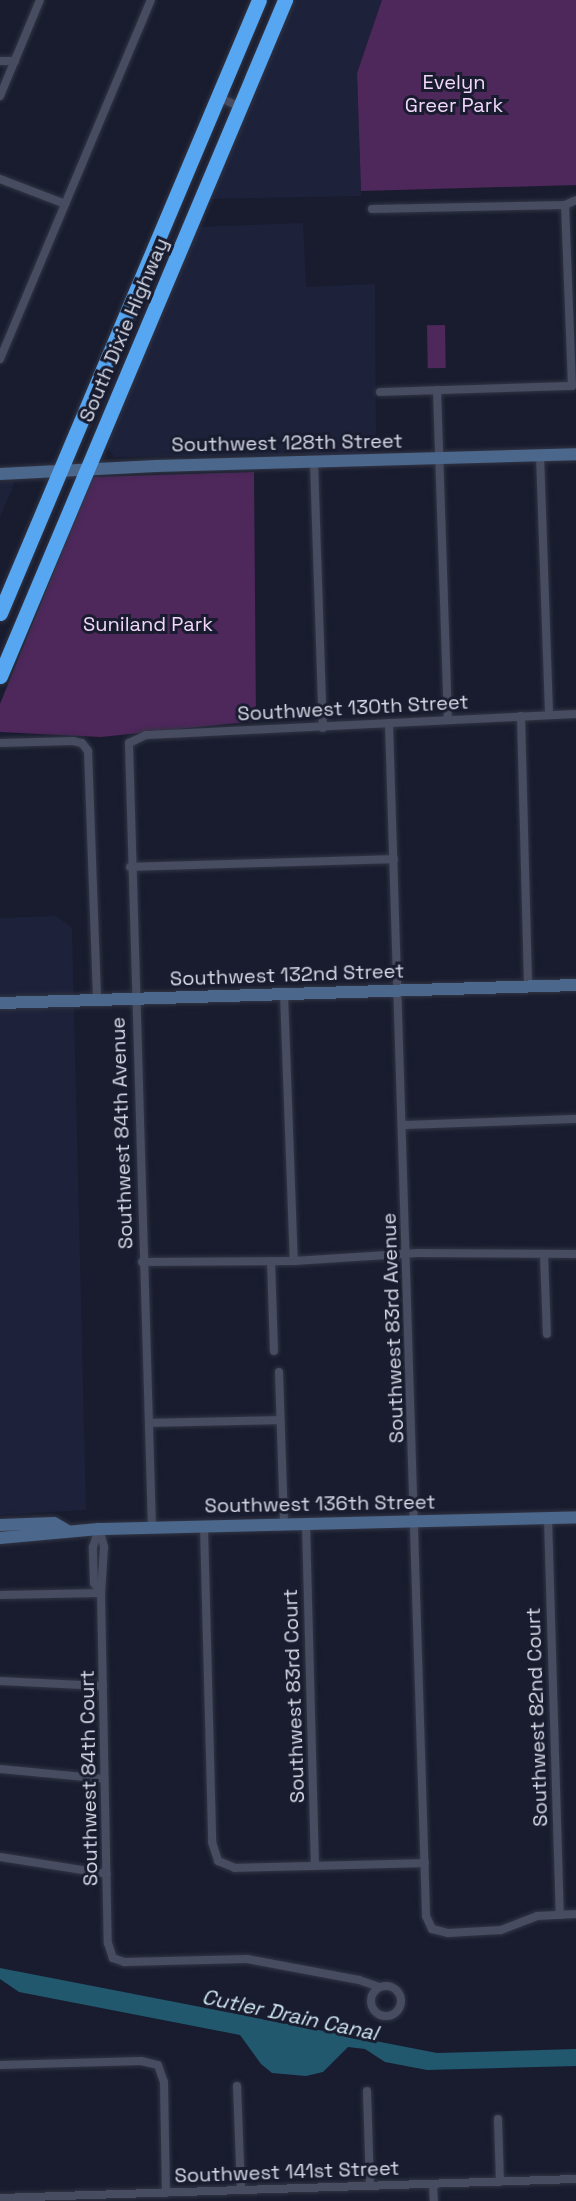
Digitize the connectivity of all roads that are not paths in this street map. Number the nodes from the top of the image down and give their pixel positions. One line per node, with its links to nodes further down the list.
1 (40, 0): 6 (street)
2 (151, 0): 12 (street)
3 (259, 0): 8 (highway, South Dixie Highway)
4 (285, 0): 9 (highway, South Dixie Highway)
5 (0, 61): 6 (street)
6 (15, 61): 7 (street)
7 (0, 96)
8 (218, 97): 9 (street); 15 (highway, South Dixie Highway)
9 (240, 107): 16 (highway, South Dixie Highway)
10 (0, 179): 12 (street)
11 (576, 200): 13 (street)
12 (65, 204): 17 (street)
13 (565, 205): 14 (street); 18 (street)
14 (372, 209)
15 (141, 280): 16 (highway); 25 (highway, South Dixie Highway)
16 (163, 290): 24 (highway, South Dixie Highway)
17 (0, 359)
18 (437, 390): 19 (street); 22 (street)
19 (380, 392)
20 (576, 454): 21 (street, Southwest 128th Street)
21 (540, 455): 22 (street, Southwest 128th Street); 30 (street)
22 (439, 459): 23 (street, Southwest 128th Street); 32 (street)
23 (314, 462): 24 (street, Southwest 128th Street); 34 (street)
24 (87, 470): 25 (street, Southwest 128th Street); 28 (highway, South Dixie Highway)
25 (60, 473): 26 (street, Southwest 128th Street); 27 (highway, South Dixie Highway)
26 (0, 474)
27 (0, 613)
28 (0, 676)
29 (576, 714): 30 (street, Southwest 130th Street)
30 (549, 715): 31 (street, Southwest 130th Street)
31 (521, 716): 32 (street, Southwest 130th Street); 40 (street)
32 (448, 719): 33 (street, Southwest 130th Street)
33 (389, 723): 34 (street, Southwest 130th Street); 37 (street, Southwest 83rd Avenue)
34 (322, 728): 35 (street, Southwest 130th Street)
35 (132, 739): 38 (street, Southwest 84th Avenue)
36 (0, 743): 44 (street)
37 (393, 859): 38 (street); 41 (street, Southwest 83rd Avenue)
38 (129, 867): 43 (street, Southwest 84th Avenue)
39 (576, 985): 40 (street, Southwest 132nd Street)
40 (528, 987): 41 (street, Southwest 132nd Street)
41 (398, 991): 42 (street, Southwest 132nd Street); 47 (street, Southwest 83rd Avenue)
42 (284, 994): 43 (street, Southwest 132nd Street); 52 (street)
43 (134, 999): 44 (street, Southwest 132nd Street); 53 (street, Southwest 84th Avenue)
44 (97, 1000): 45 (street, Southwest 132nd Street)
45 (0, 1003)
46 (576, 1119): 47 (street)
47 (402, 1125): 50 (street, Southwest 83rd Avenue)
48 (544, 1254): 49 (street); 50 (street); 54 (street)
49 (576, 1254)
50 (407, 1255): 52 (street); 61 (street, Southwest 83rd Avenue)
51 (271, 1261): 52 (street); 53 (street); 55 (street)
52 (294, 1261)
53 (142, 1262): 58 (street, Southwest 84th Avenue)
54 (547, 1334)
55 (274, 1351)
56 (279, 1372): 57 (street)
57 (280, 1420): 58 (street); 64 (street)
58 (149, 1423): 66 (street, Southwest 84th Avenue)
59 (576, 1517): 60 (street, Southwest 136th Street)
60 (548, 1518): 61 (street, Southwest 136th Street); 81 (street, Southwest 82nd Court)
61 (416, 1522): 62 (street, Southwest 136th Street); 77 (street, Southwest 83rd Avenue)
62 (306, 1524): 64 (street, Southwest 136th Street); 78 (street, Southwest 83rd Court)
63 (0, 1525): 68 (street, Southwest 136th Street)
64 (284, 1525): 65 (street, Southwest 136th Street)
65 (204, 1527): 66 (street, Southwest 136th Street); 78 (street)
66 (152, 1528): 67 (street, Southwest 136th Street)
67 (99, 1529): 68 (street, Southwest 136th Street); 70 (street, Southwest 84th Court)
68 (66, 1530): 69 (street, Southwest 136th Street)
69 (0, 1538)
70 (100, 1593): 71 (street); 73 (street, Southwest 84th Court)
71 (0, 1595)
72 (0, 1682): 73 (street)
73 (103, 1686): 75 (street, Southwest 84th Court)
74 (0, 1769): 75 (street)
75 (105, 1779): 79 (street, Southwest 84th Court)
76 (0, 1857): 79 (street)
77 (425, 1863): 78 (street); 81 (street, Southwest 83rd Avenue)
78 (315, 1866)
79 (107, 1874): 82 (street, Southwest 84th Court)
80 (576, 1914): 81 (street)
81 (560, 1915)
82 (379, 1987)
83 (0, 2065): 92 (street)
84 (237, 2086): 91 (street)
85 (367, 2091): 90 (street)
86 (498, 2119): 88 (street)
87 (576, 2179): 88 (street, Southwest 141st Street)
88 (500, 2182): 89 (street, Southwest 141st Street)
89 (433, 2184): 90 (street, Southwest 141st Street); 94 (street)
90 (370, 2186): 91 (street, Southwest 141st Street)
91 (241, 2190): 92 (street, Southwest 141st Street)
92 (166, 2193): 93 (street, Southwest 141st Street)
93 (0, 2198)
94 (434, 2201)

